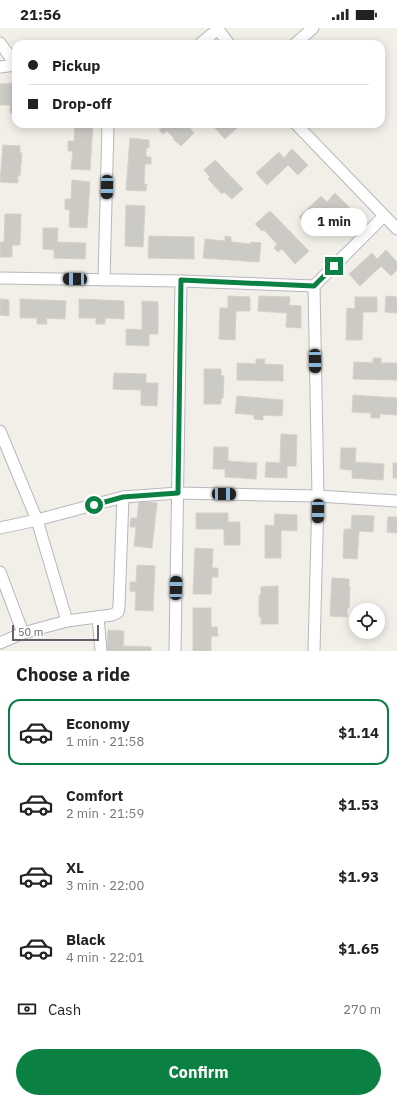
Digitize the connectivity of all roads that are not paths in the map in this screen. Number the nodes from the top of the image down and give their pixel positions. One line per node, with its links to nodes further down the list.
1 (217, 28): 3 (street); 4 (street)
2 (313, 28): 5 (street)
3 (204, 40)
4 (226, 40)
5 (300, 40)
6 (0, 43): 7 (street)
7 (12, 60)
8 (12, 66): 9 (street)
9 (0, 67)
10 (108, 128): 15 (street)
11 (300, 128): 12 (street)
12 (384, 216): 13 (street); 17 (street)
13 (397, 230)
14 (0, 278): 15 (street)
15 (104, 280): 16 (street)
16 (181, 280): 17 (street); 19 (street)
17 (314, 286): 20 (street)
18 (0, 431): 23 (street)
19 (178, 493): 20 (street); 21 (street); 31 (street)
20 (318, 496): 22 (street); 32 (street)
21 (123, 497): 23 (street); 26 (street)
22 (397, 501)
23 (37, 520): 24 (street); 27 (street)
24 (0, 528)
25 (0, 572): 28 (street)
26 (98, 617): 27 (street); 30 (street)
27 (67, 621): 28 (street)
28 (22, 633): 29 (street)
29 (0, 643)
30 (100, 651)
31 (175, 651)
32 (314, 651)

